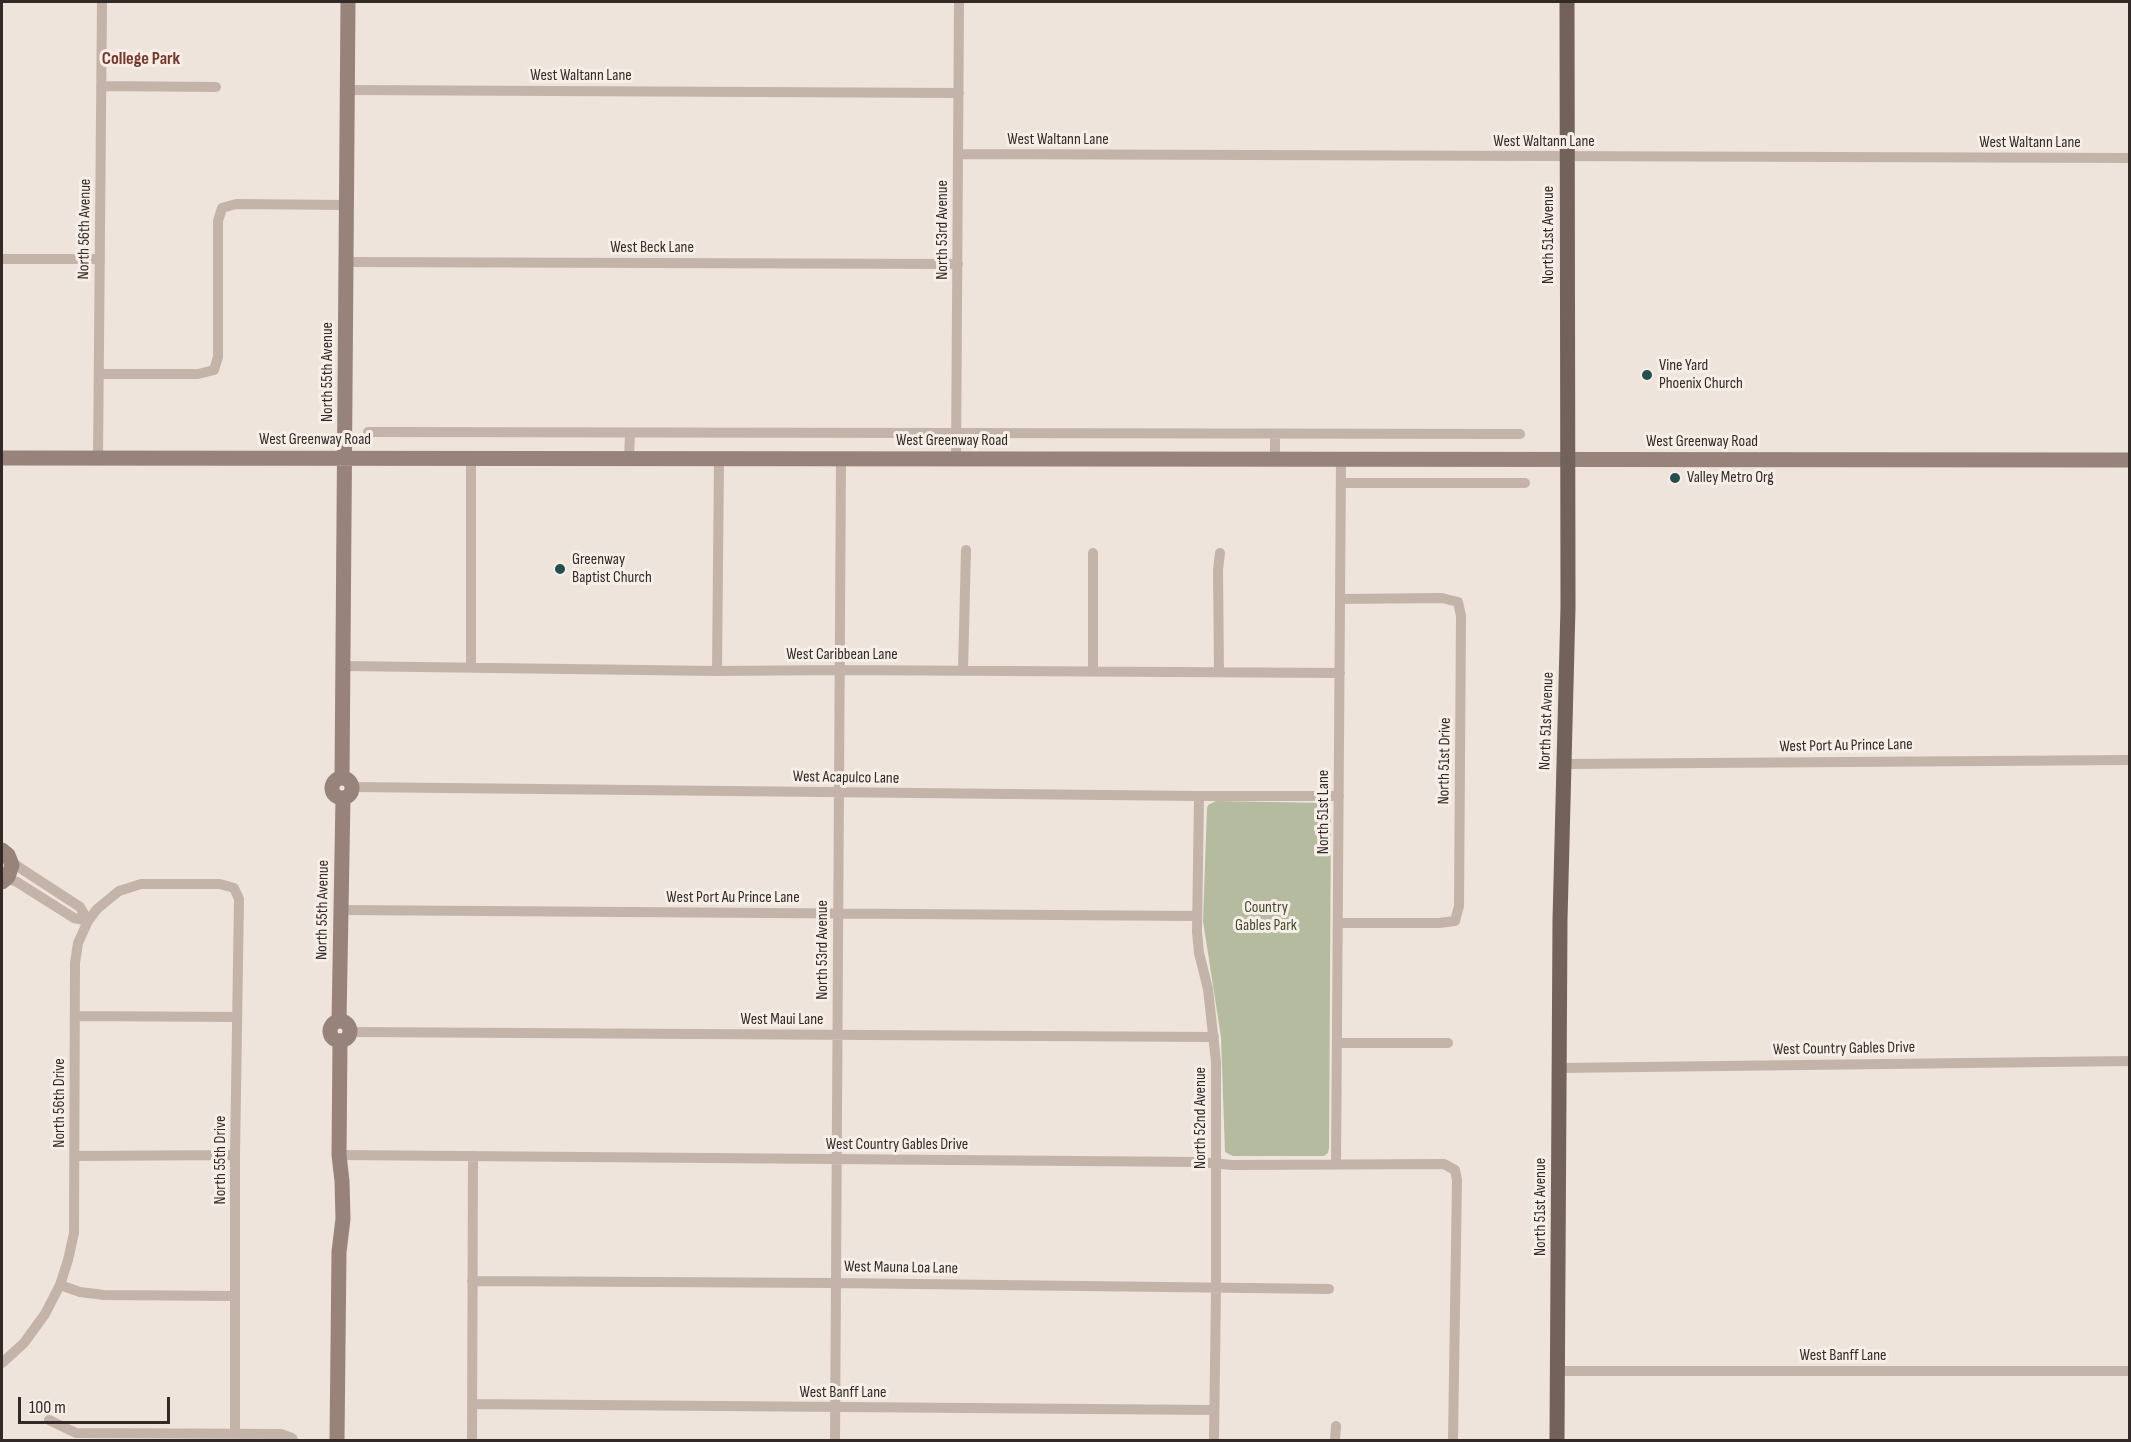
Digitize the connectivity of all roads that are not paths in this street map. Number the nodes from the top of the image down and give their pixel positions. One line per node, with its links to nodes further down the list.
1 (102, 2): 5 (street, North 56th Avenue)
2 (348, 2): 7 (main road, North 55th Avenue)
3 (959, 2): 8 (street, North 53rd Avenue)
4 (1567, 2): 10 (main road, North 51st Avenue)
5 (101, 86): 6 (street); 14 (street, North 56th Avenue)
6 (216, 87)
7 (347, 90): 8 (street, West Waltann Lane); 12 (main road, North 55th Avenue)
8 (959, 93): 9 (street, North 53rd Avenue)
9 (958, 154): 10 (street, West Waltann Lane); 16 (street, North 53rd Avenue)
10 (1567, 157): 11 (street, West Waltann Lane); 33 (main road, North 51st Avenue)
11 (2130, 158)
12 (346, 205): 15 (main road, North 55th Avenue); 17 (street)
13 (2, 259): 14 (street)
14 (100, 259): 17 (street, North 56th Avenue)
15 (346, 262): 16 (street, West Beck Lane); 25 (main road, North 55th Avenue)
16 (958, 264): 20 (street, North 53rd Avenue)
17 (99, 374): 24 (street, North 56th Avenue)
18 (368, 432): 19 (street, West Greenway Road)
19 (630, 433): 20 (street, West Greenway Road); 27 (street)
20 (957, 434): 21 (street, West Greenway Road); 30 (street, North 53rd Avenue)
21 (1275, 434): 22 (street, West Greenway Road); 31 (street)
22 (1520, 434)
23 (2, 458): 24 (main road, West Greenway Road)
24 (98, 458): 25 (main road, West Greenway Road)
25 (345, 458): 26 (main road, West Greenway Road); 41 (main road, North 55th Avenue)
26 (471, 458): 27 (main road, West Greenway Road); 42 (street)
27 (629, 459): 28 (main road, West Greenway Road)
28 (719, 459): 29 (main road, West Greenway Road); 44 (street)
29 (841, 459): 30 (main road, West Greenway Road); 43 (street, North 53rd Avenue)
30 (956, 460): 31 (main road, West Greenway Road)
31 (1275, 460): 32 (main road, West Greenway Road)
32 (1341, 460): 33 (main road, West Greenway Road); 35 (street, North 51st Lane)
33 (1569, 460): 34 (main road, West Greenway Road); 50 (main road, North 51st Avenue)
34 (2130, 460)
35 (1341, 483): 36 (street); 40 (street, North 51st Lane)
36 (1526, 483)
37 (966, 550): 45 (street)
38 (1092, 553): 46 (street)
39 (1220, 553): 47 (street)
40 (1340, 599): 48 (street, North 51st Lane); 63 (street, North 51st Drive)
41 (344, 666): 42 (street, West Caribbean Lane); 51 (main road, North 55th Avenue)
42 (471, 668): 44 (street, West Caribbean Lane)
43 (839, 669): 44 (street, West Caribbean Lane); 45 (street, West Caribbean Lane); 52 (street, North 53rd Avenue)
44 (717, 670)
45 (963, 670): 46 (street, West Caribbean Lane)
46 (1092, 671): 47 (street, West Caribbean Lane)
47 (1219, 672): 48 (street, West Caribbean Lane)
48 (1340, 673): 54 (street, North 51st Lane)
49 (2130, 760): 50 (street, West Port Au Prince Lane)
50 (1563, 764): 72 (main road, North 51st Avenue)
51 (346, 788): 52 (street, West Acapulco Lane); 59 (main road, North 55th Avenue)
52 (839, 793): 53 (street, West Acapulco Lane); 60 (street, North 53rd Avenue)
53 (1199, 796): 54 (street, West Acapulco Lane); 61 (street, North 52nd Avenue)
54 (1339, 796): 63 (street, North 51st Lane)
55 (6, 856): 56 (main road); 57 (street)
56 (3, 882): 58 (street)
57 (54, 891): 58 (street); 62 (street)
58 (47, 901): 62 (street)
59 (341, 910): 60 (street, West Port Au Prince Lane); 66 (main road, North 55th Avenue)
60 (838, 913): 61 (street, West Port Au Prince Lane); 67 (street, North 53rd Avenue)
61 (1197, 916): 68 (street, North 52nd Avenue)
62 (88, 921): 64 (street, North 56th Drive); 65 (street, North 55th Drive)
63 (1338, 923): 69 (street, North 51st Lane)
64 (75, 1016): 65 (street); 75 (street, North 56th Drive)
65 (237, 1017): 73 (street, North 55th Drive)
66 (343, 1031): 67 (street, West Maui Lane); 74 (main road, North 55th Avenue)
67 (837, 1036): 68 (street, West Maui Lane); 77 (street, North 53rd Avenue)
68 (1214, 1037): 78 (street, North 52nd Avenue)
69 (1337, 1043): 70 (street); 79 (street, North 51st Lane)
70 (1448, 1043)
71 (2130, 1061): 72 (street, West Country Gables Drive)
72 (1560, 1068): 87 (main road, North 51st Avenue)
73 (235, 1155): 75 (street); 85 (street, North 55th Drive)
74 (339, 1155): 76 (street, West Country Gables Drive); 96 (main road, North 55th Avenue)
75 (75, 1156): 82 (street, North 56th Drive)
76 (473, 1156): 77 (street, West Country Gables Drive); 80 (street)
77 (836, 1160): 78 (street, West Country Gables Drive); 81 (street, North 53rd Avenue)
78 (1216, 1163): 79 (street, West Country Gables Drive); 83 (street, North 52nd Avenue)
79 (1336, 1165): 101 (street, West Country Gables Drive)
80 (472, 1281): 81 (street, West Mauna Loa Lane); 89 (street)
81 (836, 1282): 83 (street, West Mauna Loa Lane); 90 (street, North 53rd Avenue)
82 (60, 1285): 85 (street); 86 (street)
83 (1216, 1288): 84 (street, West Mauna Loa Lane); 91 (street, North 52nd Avenue)
84 (1329, 1289)
85 (235, 1296): 94 (street, North 55th Drive)
86 (2, 1363)
87 (1557, 1371): 88 (street, West Banff Lane); 102 (main road, North 51st Avenue)
88 (2130, 1371)
89 (472, 1404): 90 (street, West Banff Lane); 97 (street)
90 (835, 1408): 91 (street, West Banff Lane); 98 (street, North 53rd Avenue)
91 (1214, 1410): 99 (street, North 52nd Avenue)
92 (48, 1420): 94 (street)
93 (1336, 1426): 100 (street)
94 (235, 1434): 95 (street)
95 (293, 1439)
96 (337, 1440)
97 (472, 1440)
98 (834, 1440)
99 (1214, 1440)
100 (1335, 1440)
101 (1454, 1440)
102 (1557, 1440)

